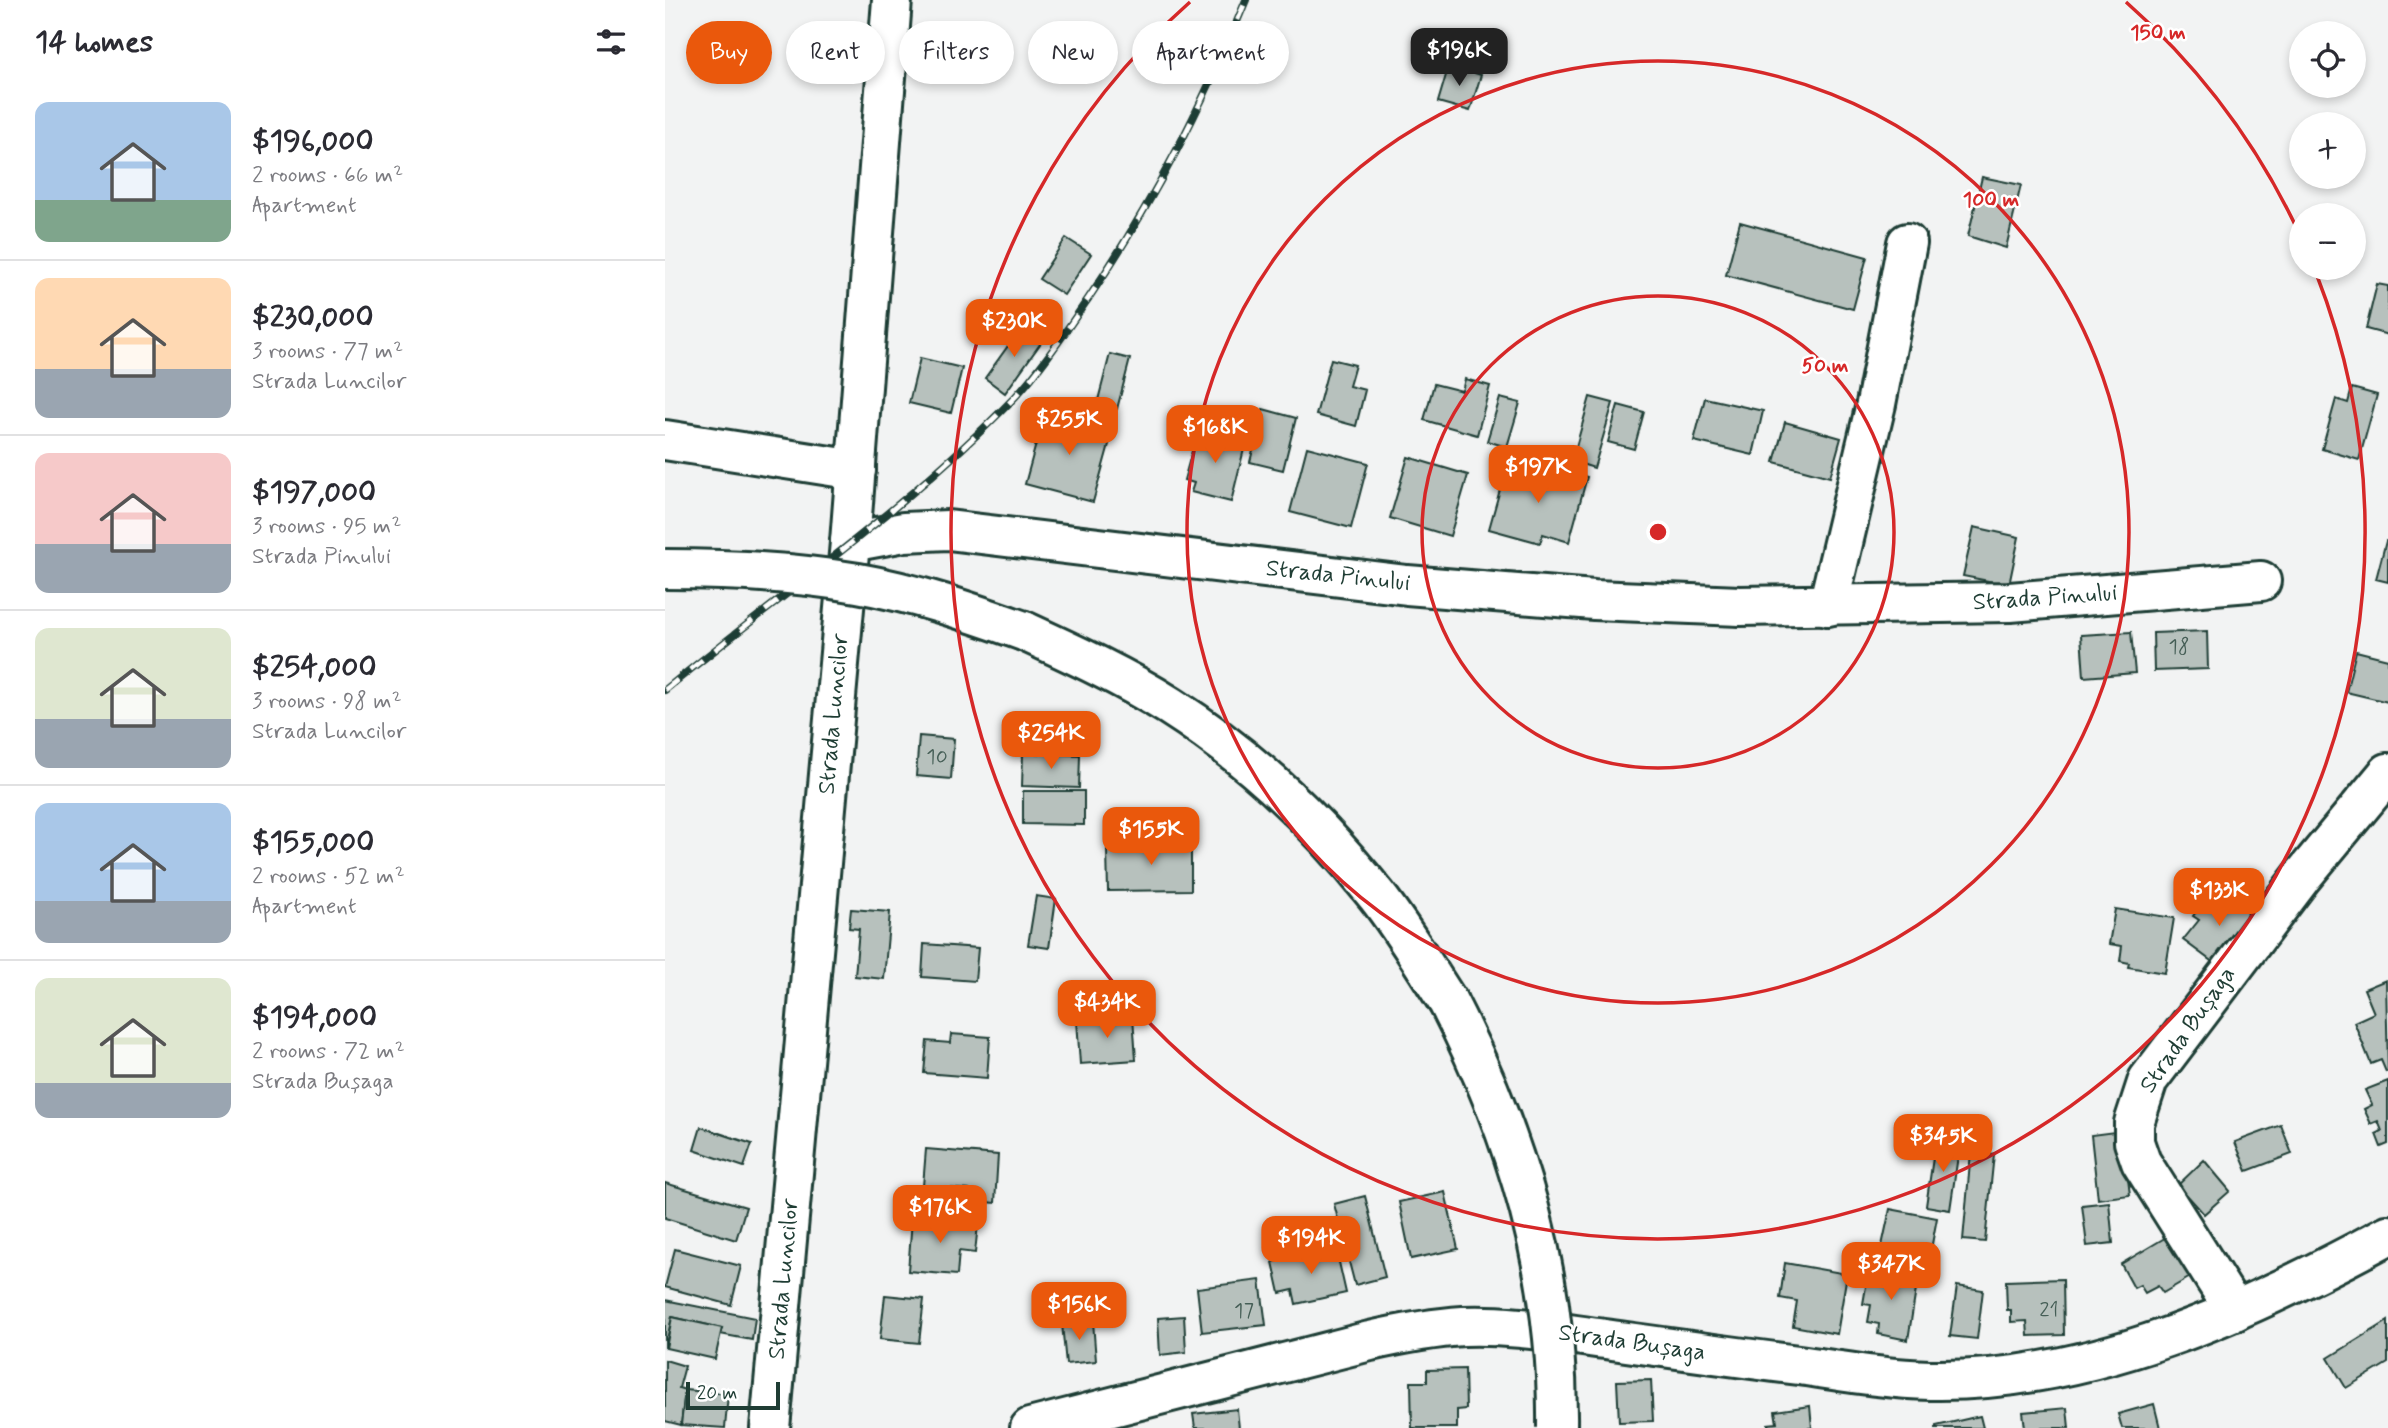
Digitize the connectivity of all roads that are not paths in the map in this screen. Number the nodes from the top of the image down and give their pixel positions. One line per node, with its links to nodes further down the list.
1 (892, 0): 4 (main road, Strada Luncilor)
2 (1907, 243): 8 (main road)
3 (665, 440): 4 (main road)
4 (856, 470): 5 (main road, Strada Luncilor)
5 (850, 542): 8 (main road, Strada Pinului); 12 (main road, Strada Luncilor)
6 (665, 569): 14 (main road, bridge)
7 (2261, 581): 8 (main road, Strada Pinului)
8 (1828, 606)
9 (2388, 773): 11 (main road, Strada Bușaga)
10 (2388, 1236): 11 (main road, Strada Bușaga)
11 (2235, 1311): 13 (main road, Strada Bușaga)
12 (769, 1428)
13 (1030, 1428)
14 (1557, 1428)

